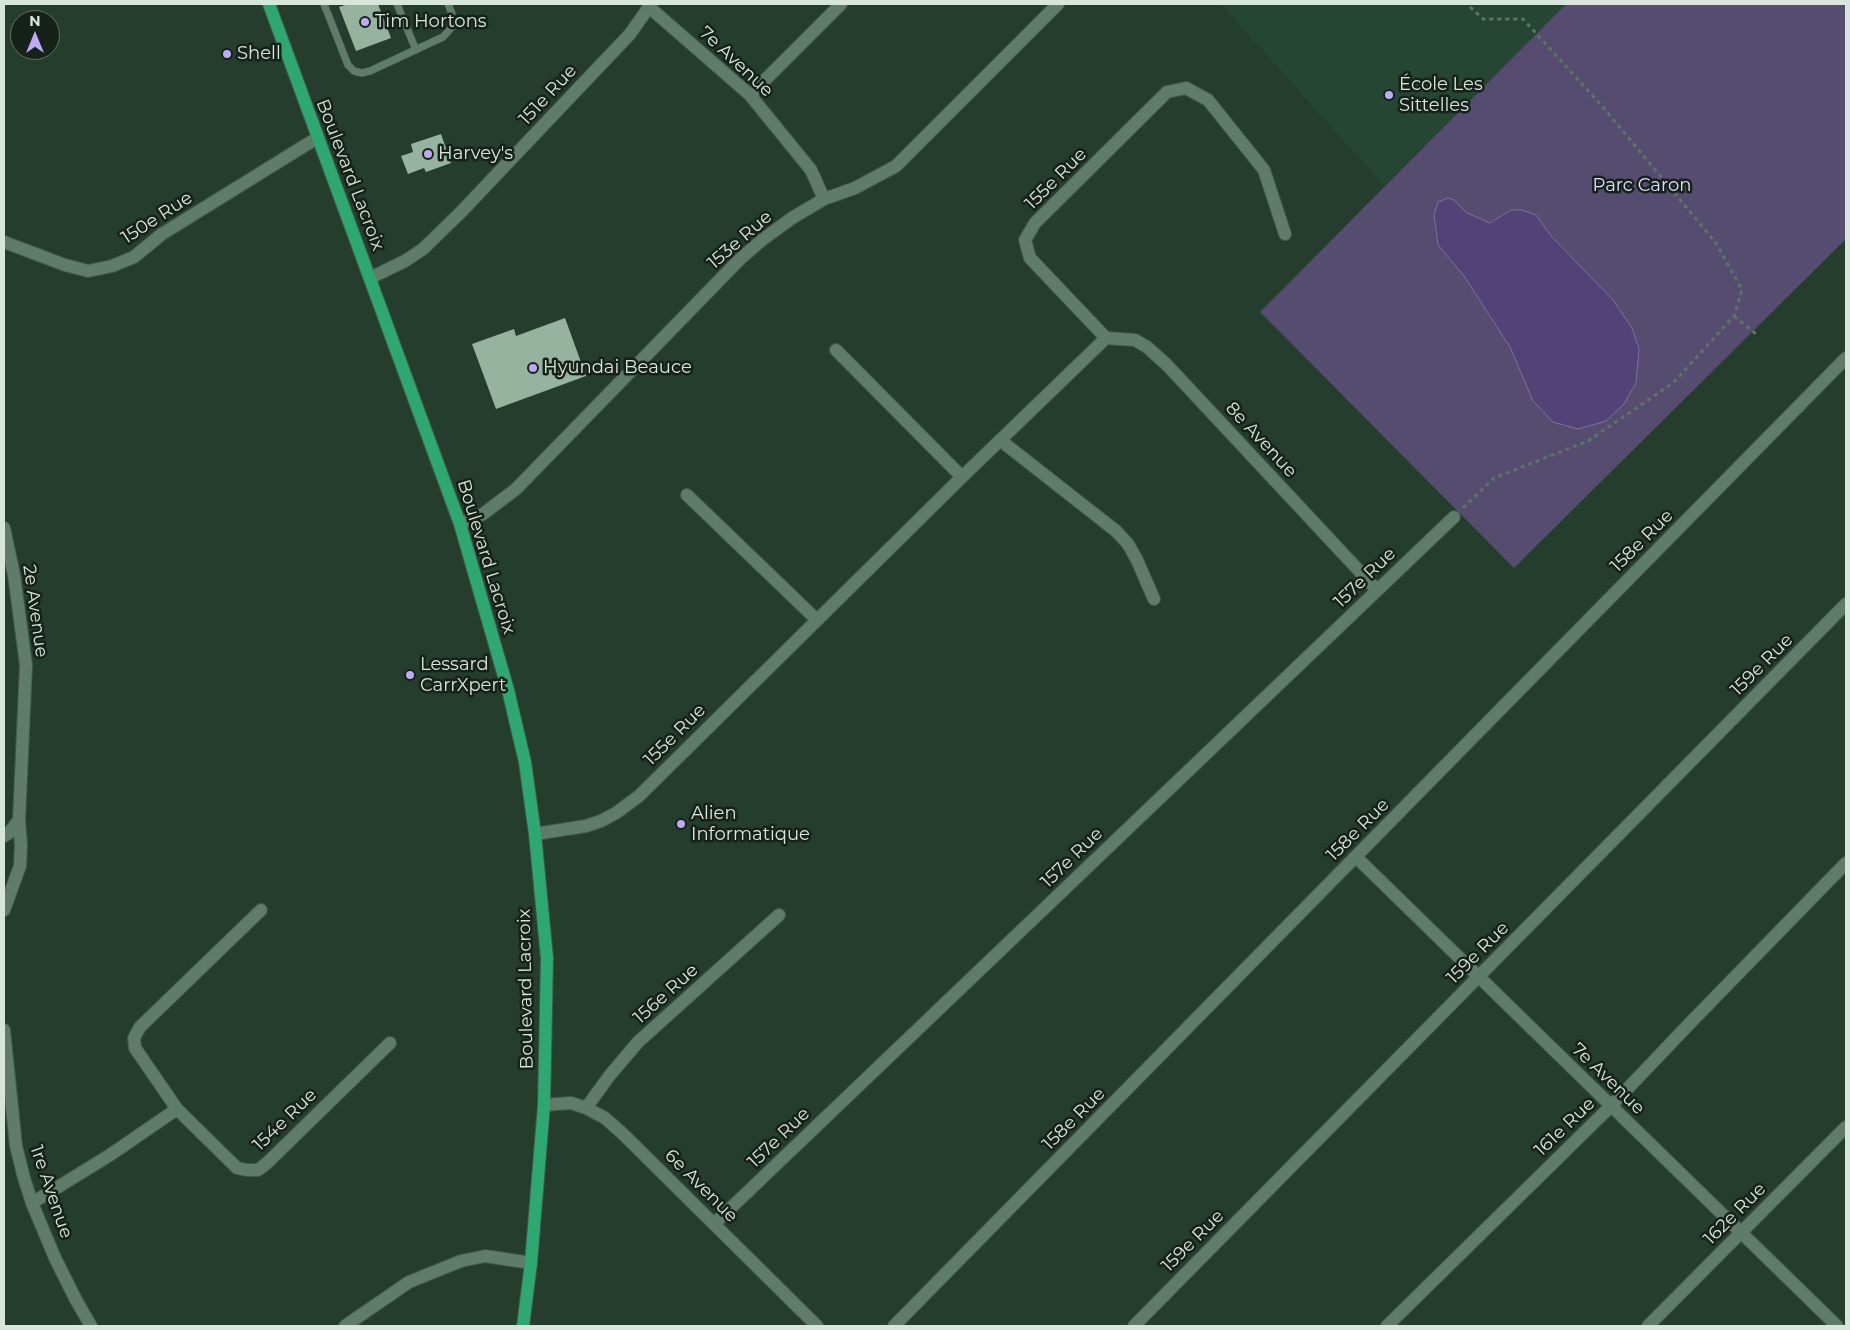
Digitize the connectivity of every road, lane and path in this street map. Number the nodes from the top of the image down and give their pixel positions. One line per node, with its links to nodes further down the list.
1 (269, 4): 11 (main road, Boulevard Lacroix)
2 (324, 4): 9 (lane)
3 (397, 4): 9 (lane)
4 (448, 4): 9 (lane)
5 (841, 4): 10 (street)
6 (1058, 4): 12 (street, 153e Rue)
7 (1467, 4): 16 (path)
8 (650, 5): 10 (street, 7e Avenue); 15 (street, 151e Rue)
9 (416, 50)
10 (750, 95): 12 (street, 7e Avenue)
11 (317, 138): 14 (street, 150e Rue); 15 (main road, Boulevard Lacroix)
12 (824, 199): 25 (street, 153e Rue)
13 (1285, 234): 18 (street, 155e Rue)
14 (4, 242)
15 (370, 278): 25 (main road, Boulevard Lacroix)
16 (1734, 316): 17 (path); 24 (path)
17 (1756, 334)
18 (1106, 338): 21 (street, 155e Rue); 27 (street, 8e Avenue)
19 (836, 350): 22 (street)
20 (1846, 358): 34 (street, 158e Rue)
21 (1000, 440): 22 (street, 155e Rue); 28 (street)
22 (962, 477): 30 (street, 155e Rue)
23 (687, 495): 30 (street)
24 (1454, 517): 27 (street, 157e Rue)
25 (460, 524): 32 (main road, Boulevard Lacroix)
26 (4, 528): 31 (street, 2e Avenue)
27 (1377, 590): 49 (street, 157e Rue)
28 (1154, 599)
29 (1846, 604): 39 (street, 159e Rue)
30 (817, 620): 32 (street, 155e Rue)
31 (19, 820): 33 (street); 36 (street, 2e Avenue)
32 (535, 834): 43 (main road, Boulevard Lacroix)
33 (4, 836)
34 (1356, 857): 39 (street, 7e Avenue); 56 (street, 158e Rue)
35 (1846, 863): 44 (street, 161e Rue)
36 (4, 910)
37 (261, 910): 46 (street, 154e Rue)
38 (779, 915): 45 (street, 156e Rue)
39 (1479, 977): 44 (street, 7e Avenue); 57 (street, 159e Rue)
40 (4, 1030): 42 (street, 1re Avenue)
41 (390, 1044): 46 (street, 154e Rue)
42 (6, 1083): 48 (street, 1re Avenue)
43 (544, 1105): 45 (street, 6e Avenue); 51 (main road, Boulevard Lacroix)
44 (1611, 1106): 50 (street, 7e Avenue); 58 (street, 161e Rue)
45 (586, 1108): 49 (street, 6e Avenue)
46 (176, 1109): 48 (street)
47 (1846, 1127): 50 (street, 162e Rue)
48 (32, 1203): 52 (street, 1re Avenue)
49 (714, 1224): 55 (street, 6e Avenue)
50 (1741, 1233): 59 (street, 162e Rue); 60 (street, 7e Avenue)
51 (531, 1263): 53 (street); 54 (main road, Boulevard Lacroix)
52 (91, 1326)
53 (345, 1326)
54 (523, 1326)
55 (817, 1326)
56 (894, 1326)
57 (1134, 1326)
58 (1387, 1326)
59 (1648, 1326)
60 (1837, 1326)

